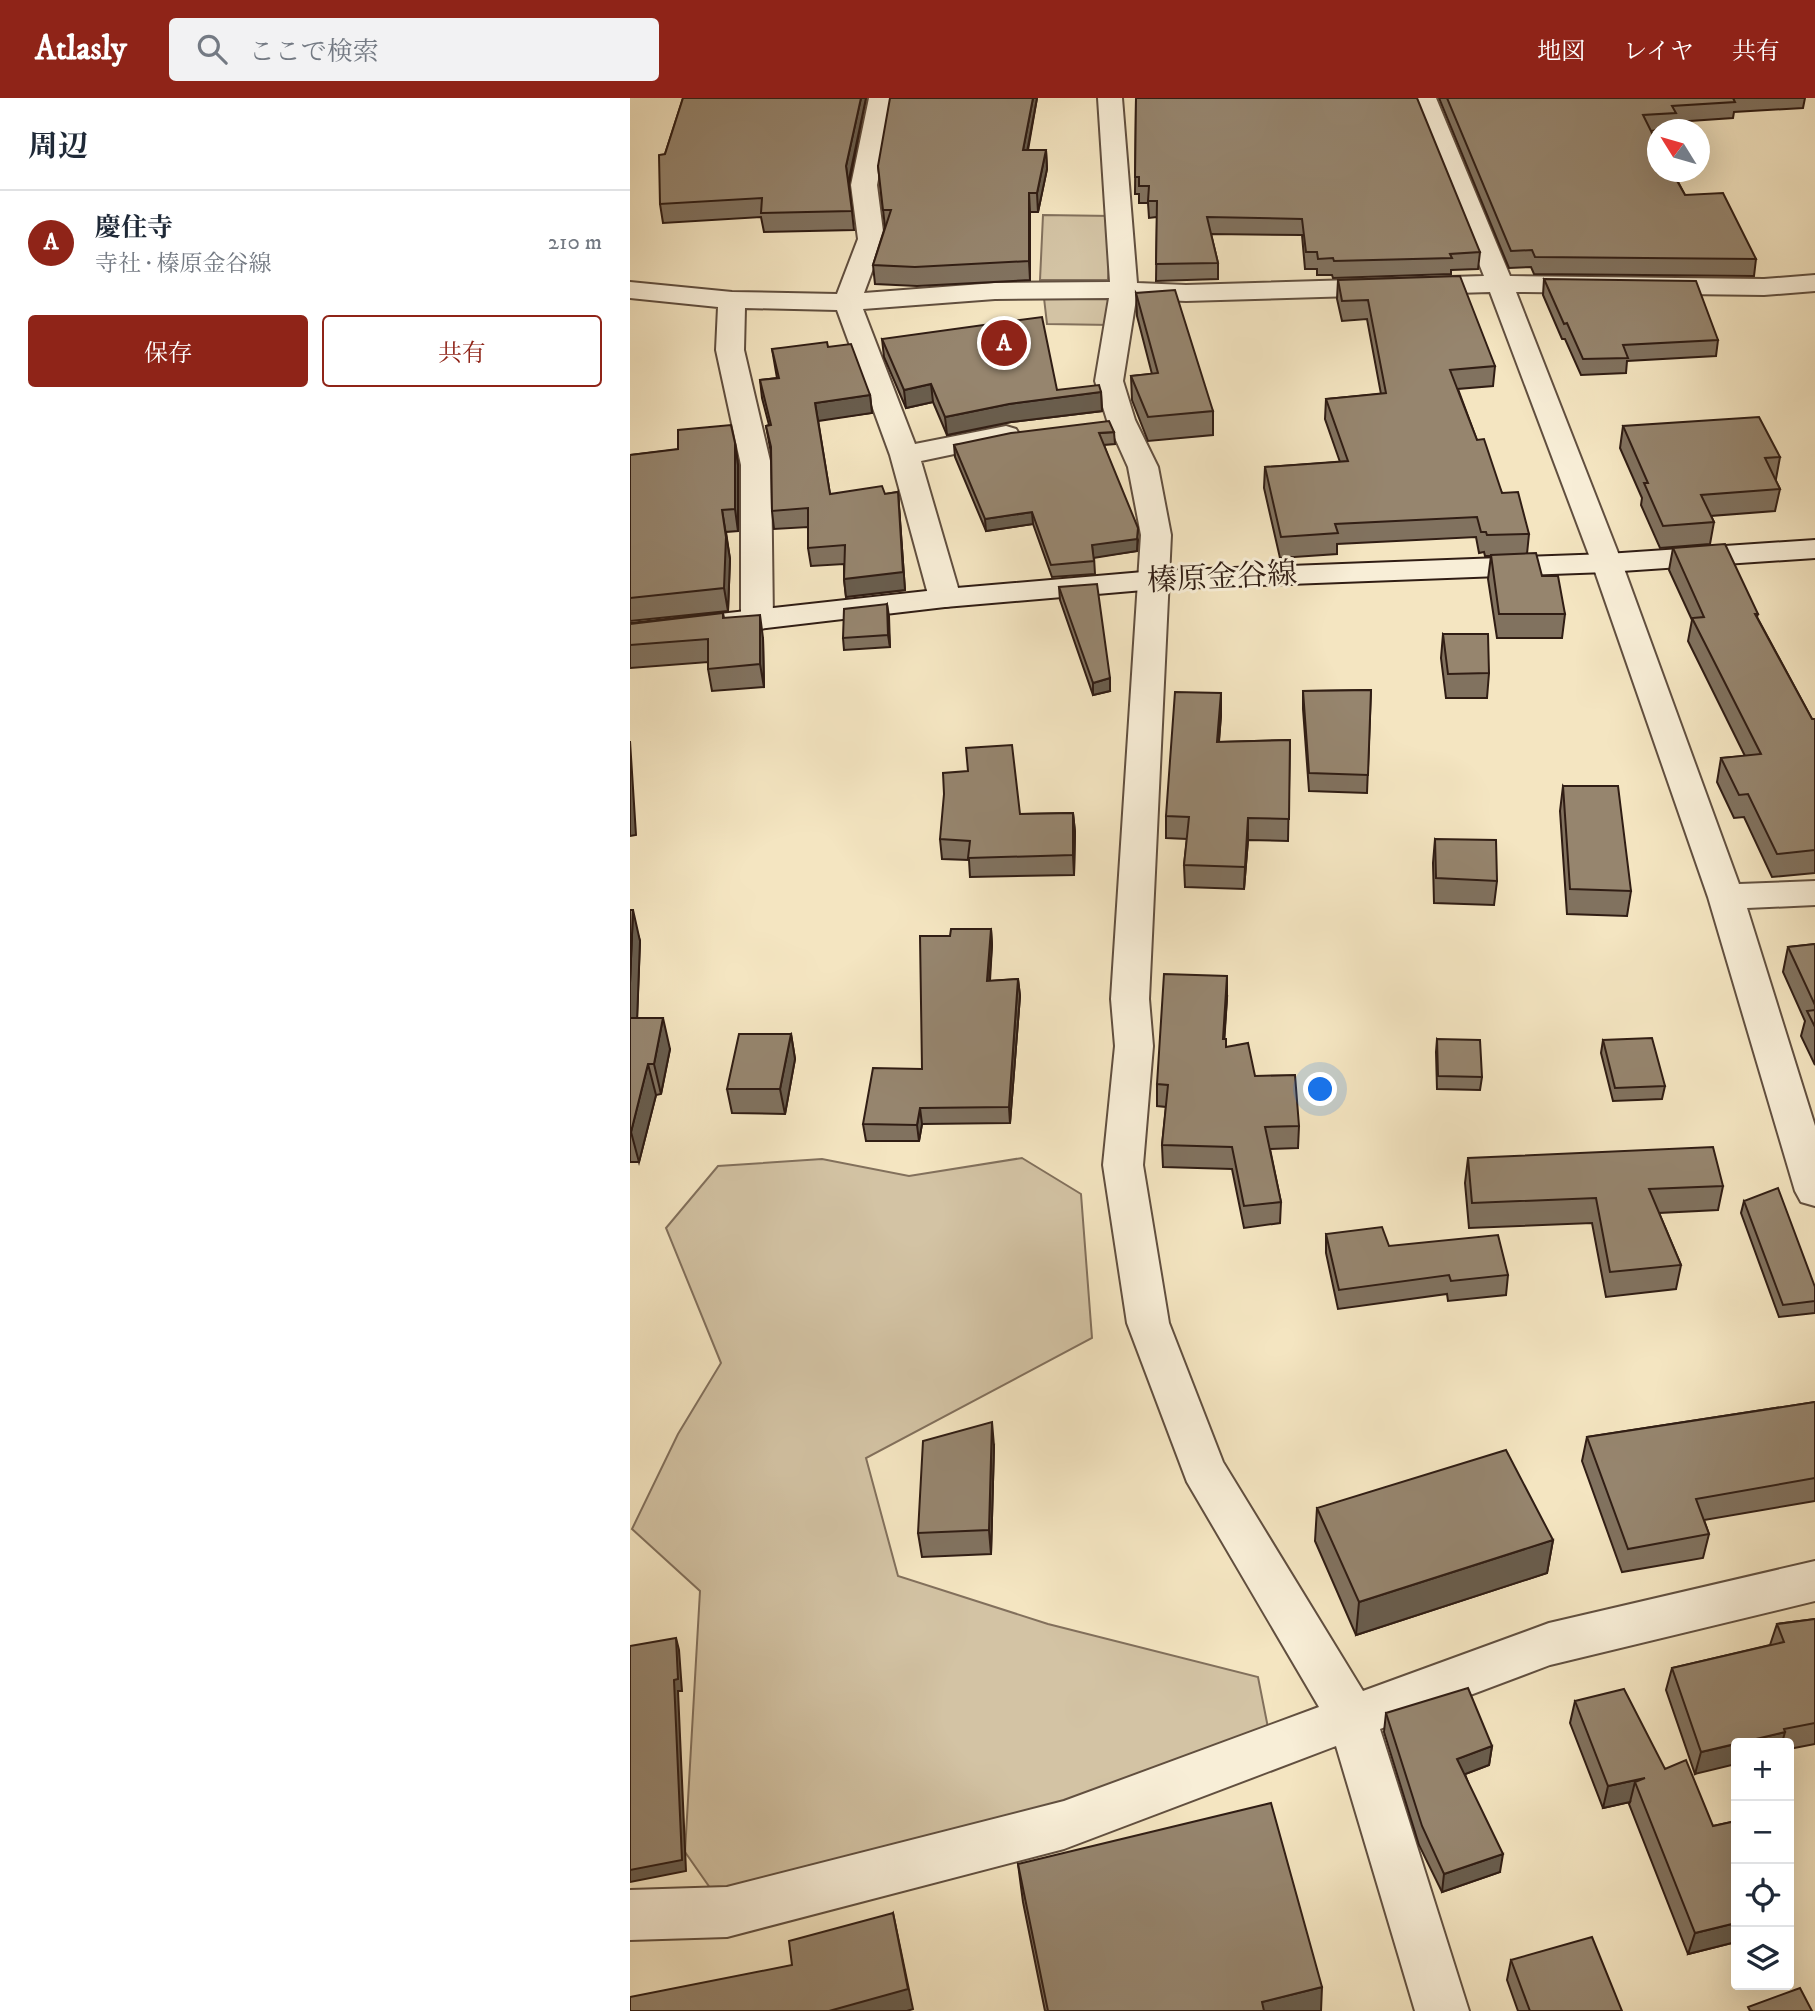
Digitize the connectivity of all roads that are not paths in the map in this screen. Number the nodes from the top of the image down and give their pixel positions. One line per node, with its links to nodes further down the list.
1 (881, 98): 9 (street)
2 (1110, 98): 7 (street)
3 (1424, 98): 5 (street)
4 (1815, 283): 5 (street)
5 (1500, 284): 7 (street); 13 (street)
6 (630, 290): 8 (street)
7 (1124, 290): 9 (street); 14 (street)
8 (732, 300): 9 (street); 16 (street)
9 (847, 302): 11 (street)
10 (1039, 431): 11 (street)
11 (905, 455): 15 (street)
12 (1815, 549): 13 (street, 榛原金谷線)
13 (1607, 563): 14 (street, 榛原金谷線); 19 (street)
14 (1155, 580): 15 (street, 榛原金谷線); 22 (street)
15 (945, 598): 16 (street, 榛原金谷線)
16 (757, 620): 17 (street, 榛原金谷線)
17 (630, 634)
18 (1815, 893): 19 (street)
19 (1726, 897): 20 (street)
20 (1815, 1191)
21 (1815, 1581): 22 (street)
22 (1352, 1718): 23 (street); 24 (street)
23 (630, 1916)
24 (1442, 2011)

